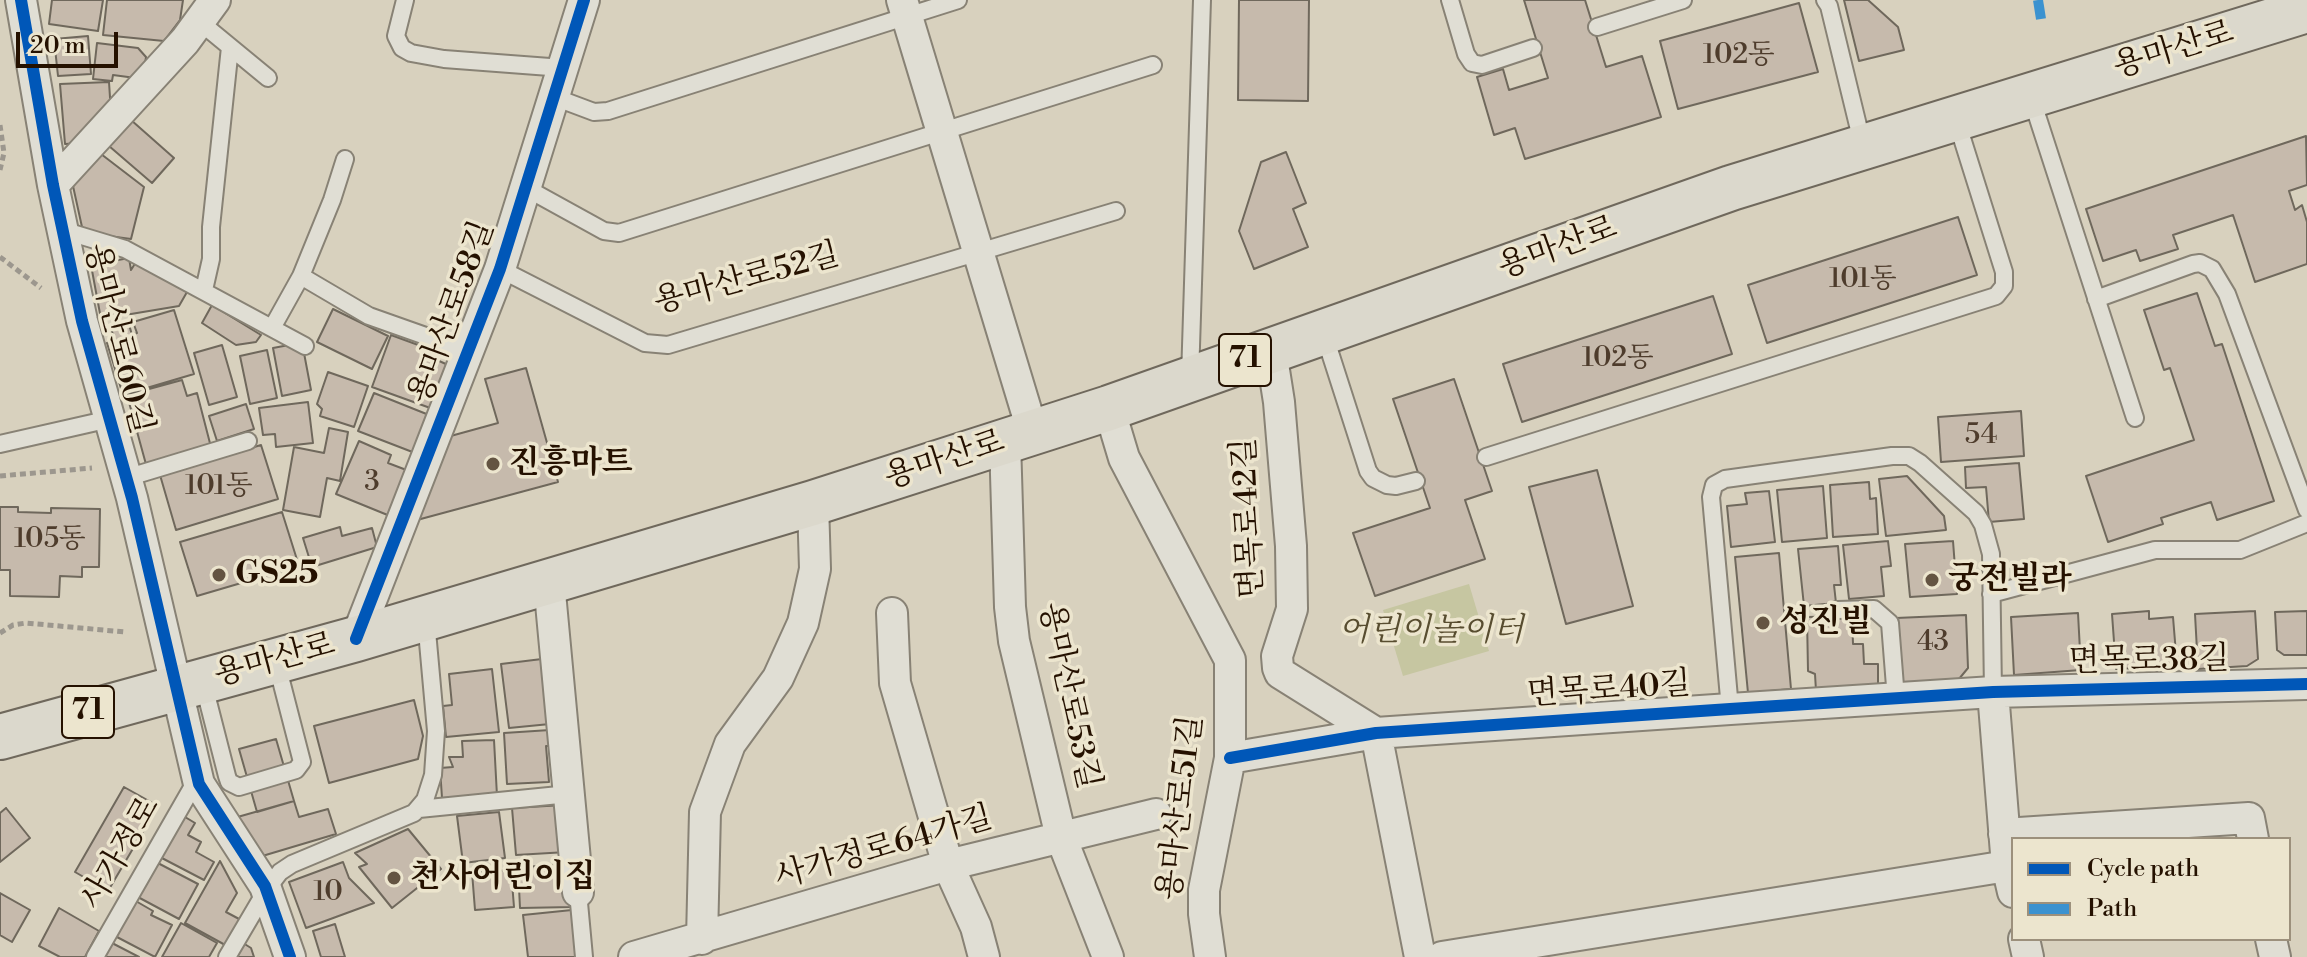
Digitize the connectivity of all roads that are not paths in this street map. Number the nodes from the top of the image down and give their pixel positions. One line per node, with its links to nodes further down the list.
1 (21, 0): 25 (street, 용마산로60길)
2 (405, 0): 19 (lane)
3 (584, 0): 19 (street, 용마산로58길)
4 (958, 0): 10 (lane)
5 (1202, 0): 39 (lane)
6 (1450, 0): 16 (lane)
7 (1622, 0): 13 (lane)
8 (1683, 0): 13 (lane)
9 (1825, 0): 23 (lane)
10 (904, 8): 19 (lane); 22 (street)
11 (2307, 10): 20 (main road, 용마산로 / 71)
12 (208, 11): 15 (lane); 25 (street)
13 (1628, 17): 14 (lane)
14 (1597, 27)
15 (230, 47): 18 (lane); 32 (lane)
16 (1533, 48)
17 (1153, 65): 22 (lane, 용마산로58길)
18 (268, 78)
19 (558, 83): 26 (street, 용마산로58길)
20 (2030, 96): 21 (main road, 용마산로 / 71); 33 (lane)
21 (1956, 119): 23 (main road, 용마산로 / 71); 46 (lane)
22 (941, 132): 26 (lane, 용마산로58길); 29 (street)
23 (1863, 147): 35 (main road, 용마산로 / 71)
24 (345, 159): 31 (lane)
25 (53, 185): 28 (street, 용마산로60길)
26 (526, 188): 30 (street, 용마산로58길)
27 (1116, 211): 29 (lane, 용마산로52길)
28 (62, 230): 32 (lane); 42 (street, 용마산로60길)
29 (978, 252): 30 (lane, 용마산로52길); 43 (street)
30 (500, 269): 37 (street, 용마산로58길)
31 (301, 276): 34 (lane); 37 (lane, 용마산로58길)
32 (204, 290): 34 (lane)
33 (2096, 299): 41 (lane); 50 (lane)
34 (272, 328): 36 (lane)
35 (1323, 332): 38 (main road, 용마산로 / 71); 48 (lane)
36 (305, 346)
37 (468, 351): 57 (street, 용마산로58길)
38 (1271, 351): 39 (main road, 용마산로 / 71); 64 (street, 면목로42길)
39 (1190, 380): 40 (main road, 용마산로 / 71)
40 (1109, 408): 43 (main road, 용마산로 / 71); 66 (street, 용마산로51길)
41 (2135, 418)
42 (110, 419): 45 (lane); 47 (street, 용마산로60길)
43 (1019, 437): 49 (main road, 용마산로 / 71); 72 (street, 용마산로53길)
44 (248, 441): 47 (lane, 용마산로60길)
45 (0, 444)
46 (1486, 457)
47 (114, 472): 59 (street, 용마산로60길)
48 (1416, 481)
49 (813, 503): 52 (main road, 용마산로 / 71); 78 (street)
50 (2307, 510)
51 (2307, 523): 53 (lane)
52 (549, 582): 56 (main road, 용마산로 / 71); 68 (street)
53 (1991, 594): 61 (lane, 면목로40길); 63 (lane, 면목로40길)
54 (1837, 610): 62 (lane)
55 (892, 613): 74 (street)
56 (426, 618): 57 (main road, 용마산로 / 71); 69 (lane)
57 (356, 639): 58 (main road, 용마산로 / 71)
58 (276, 660): 59 (main road, 용마산로 / 71); 59 (lane)
59 (189, 684): 65 (main road, 용마산로 / 71); 67 (street, 용마산로60길)
60 (2307, 684): 61 (street, 면목로38길)
61 (1993, 692): 62 (street, 면목로40길); 71 (street, 면목로40길)
62 (1896, 699): 63 (street, 면목로40길)
63 (1730, 709): 64 (street, 면목로40길)
64 (1376, 733): 66 (street, 면목로40길); 87 (street)
65 (0, 737)
66 (1230, 758): 86 (street, 용마산로51길)
67 (197, 779): 76 (street, 용마산로60길); 79 (lane, 사가정로)
68 (569, 794): 69 (lane); 77 (street)
69 (419, 809): 76 (lane)
70 (1156, 814): 72 (street, 사가정로64가길)
71 (2004, 834): 73 (street); 75 (street, 면목로40길)
72 (1061, 837): 74 (street, 사가정로64가길); 85 (street, 용마산로53길)
73 (2253, 837)
74 (948, 865): 78 (street, 사가정로64가길); 84 (street)
75 (2010, 879): 88 (street, 면목로40길)
76 (267, 889): 80 (lane); 81 (street, 용마산로60길)
77 (578, 892): 82 (lane)
78 (702, 939): 83 (street, 사가정로64가길)
79 (95, 957)
80 (227, 957)
81 (290, 957)
82 (584, 957)
83 (634, 957)
84 (984, 957)
85 (1108, 957)
86 (1210, 957)
87 (1420, 957)
88 (1442, 957)

